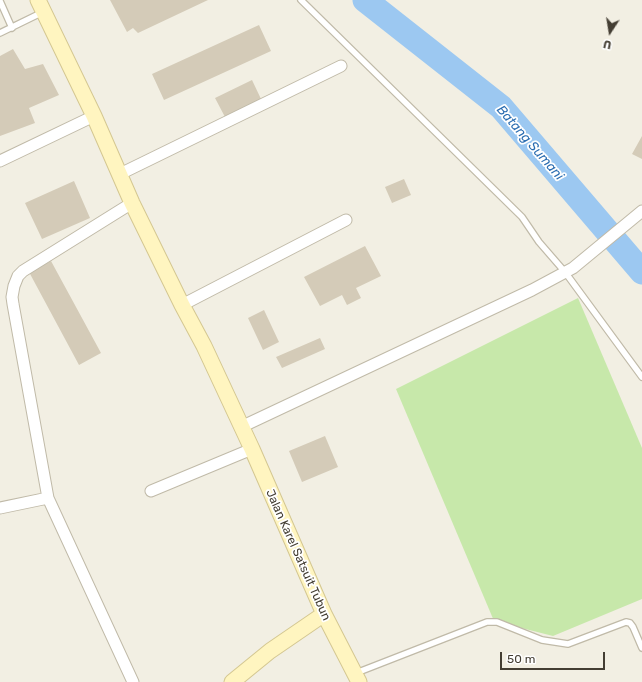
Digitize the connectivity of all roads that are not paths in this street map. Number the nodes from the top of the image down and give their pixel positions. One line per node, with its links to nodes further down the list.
1 (301, 0): 13 (lane)
2 (0, 2): 4 (lane)
3 (41, 6): 4 (lane); 7 (street, Jalan Karel Satsuit Tubun)
4 (12, 28): 5 (lane)
5 (0, 33)
6 (341, 66): 9 (street)
7 (94, 116): 8 (street); 9 (street, Jalan Karel Satsuit Tubun)
8 (0, 161)
9 (120, 174): 10 (street, Jalan Karel Satsuit Tubun)
10 (132, 203): 14 (street, Jalan Karel Satsuit Tubun); 19 (street)
11 (642, 212): 13 (street)
12 (346, 220): 14 (street)
13 (569, 270): 15 (lane); 16 (street)
14 (182, 305): 16 (street, Jalan Karel Satsuit Tubun)
15 (642, 378)
16 (241, 427): 17 (street, Jalan Karel Satsuit Tubun)
17 (252, 449): 18 (street); 21 (street, Jalan Karel Satsuit Tubun)
18 (151, 491)
19 (48, 498): 20 (street); 24 (street)
20 (0, 508)
21 (324, 614): 23 (street, Jalan Karel Satsuit Tubun); 25 (street)
22 (642, 648): 23 (lane)
23 (357, 678)
24 (133, 682)
25 (232, 682)

